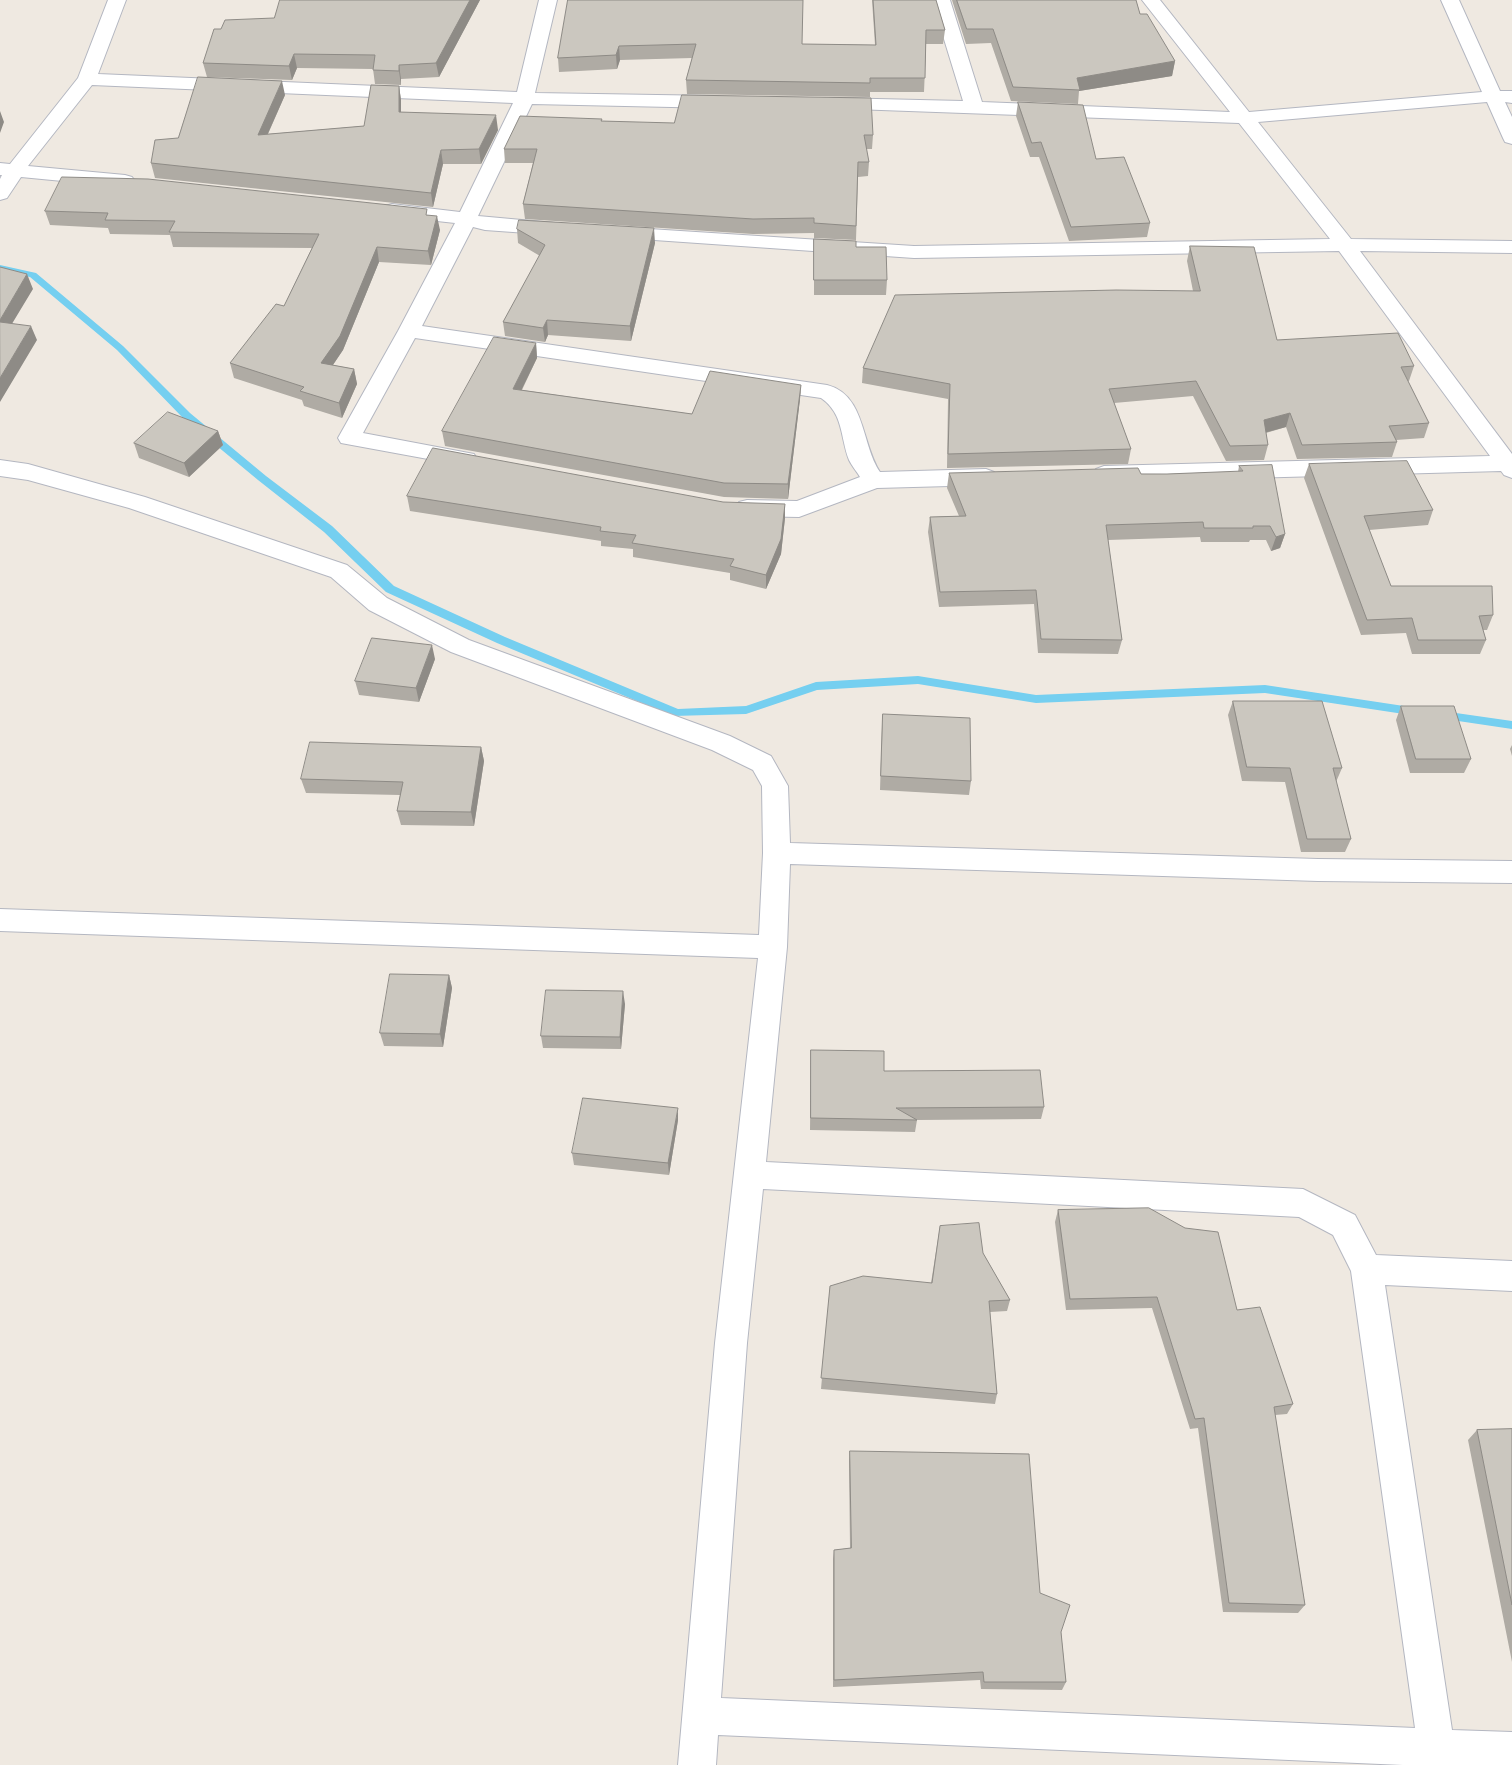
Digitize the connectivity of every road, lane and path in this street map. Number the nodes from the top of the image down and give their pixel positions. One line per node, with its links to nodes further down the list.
1 (117, 0): 6 (street)
2 (548, 0): 8 (street)
3 (941, 0): 11 (street)
4 (1151, 0): 12 (street)
5 (1450, 0): 7 (street)
6 (87, 79): 8 (street); 14 (street)
7 (1503, 97): 12 (street); 13 (street)
8 (525, 98): 9 (street); 18 (street)
9 (735, 102)
10 (814, 104): 11 (street)
11 (974, 107): 12 (street)
12 (1245, 118): 21 (street)
13 (1512, 138)
14 (8, 169): 15 (street); 16 (street)
15 (143, 183)
16 (0, 194)
17 (369, 208): 18 (street)
18 (467, 218): 19 (street); 23 (street)
19 (573, 230)
20 (603, 232): 21 (street)
21 (1345, 245): 22 (street); 25 (street)
22 (1512, 247)
23 (409, 331): 24 (street); 29 (street)
24 (486, 463)
25 (1510, 465): 27 (street)
26 (0, 468): 31 (street)
27 (1080, 474)
28 (1011, 476): 29 (street)
29 (874, 480): 30 (street)
30 (724, 507)
31 (777, 853): 32 (street); 34 (street)
32 (1512, 872)
33 (0, 920): 34 (street)
34 (773, 947): 35 (street)
35 (751, 1175): 36 (street); 38 (street)
36 (1367, 1269): 37 (street); 40 (street)
37 (1512, 1276)
38 (701, 1716): 40 (street); 41 (street)
39 (1512, 1751): 40 (street)
40 (1438, 1757)
41 (697, 1765)

